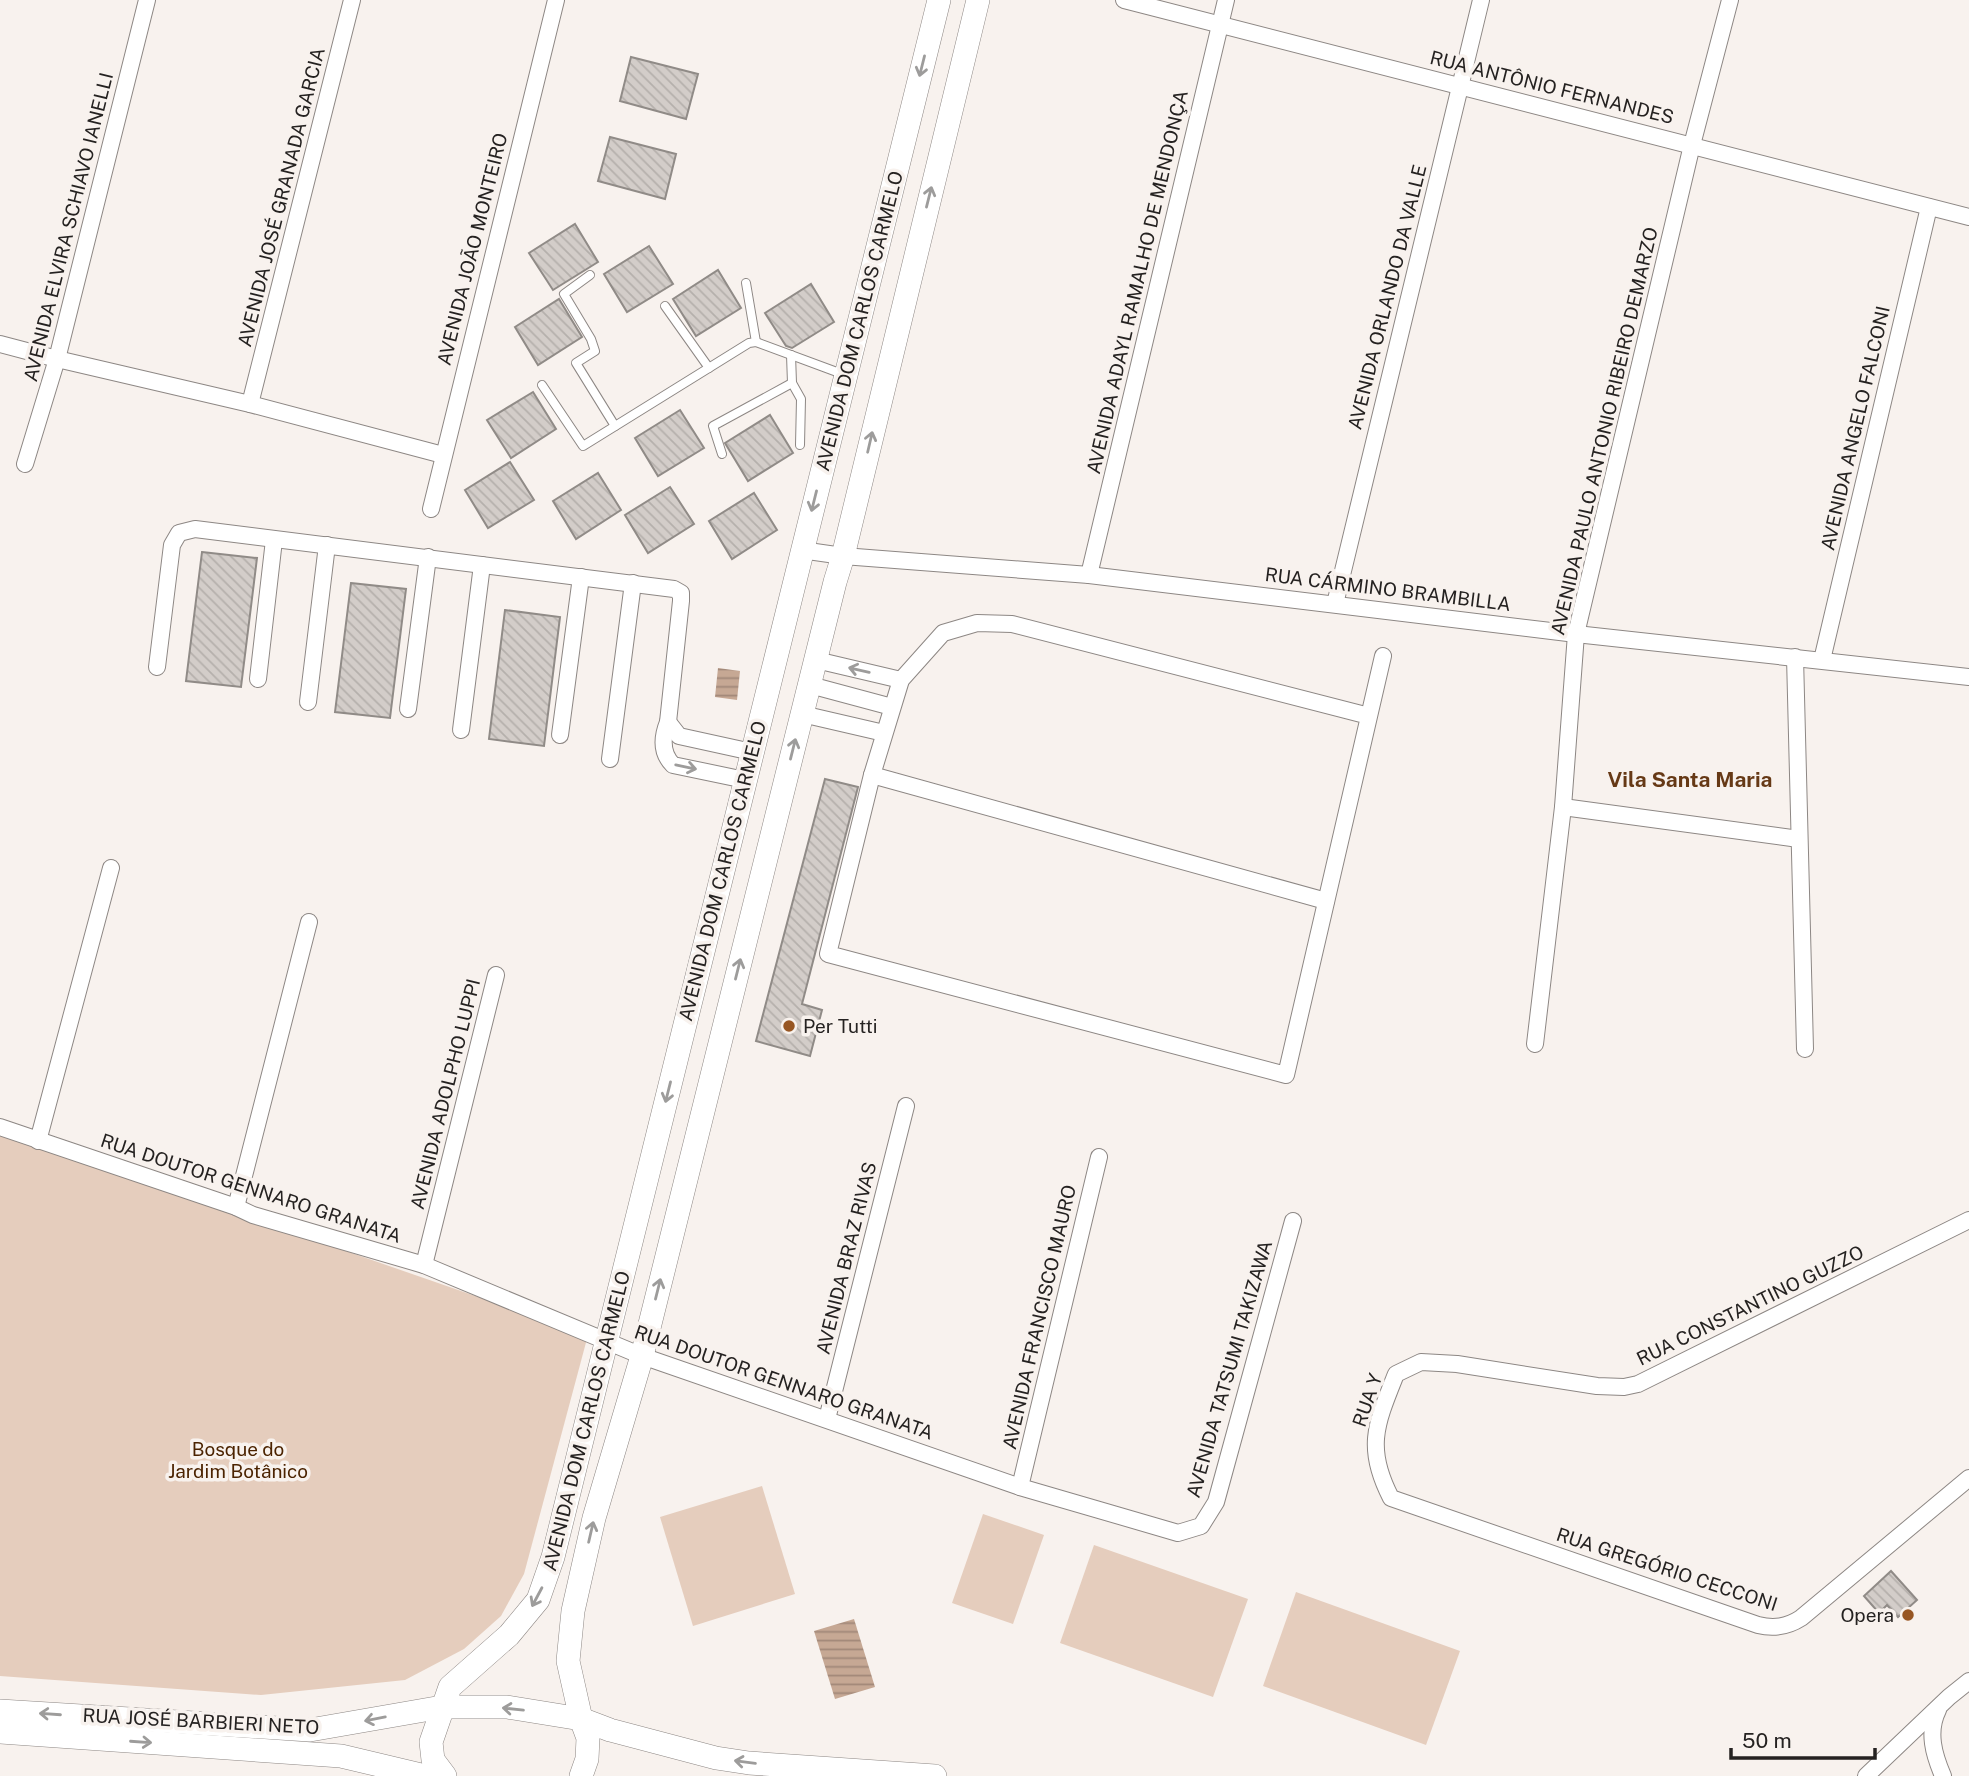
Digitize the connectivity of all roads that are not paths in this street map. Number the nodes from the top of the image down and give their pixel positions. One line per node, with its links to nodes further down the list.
1 (147, 0): 23 (street, AVENIDA ELVIRA SCHIAVO IANELLI)
2 (352, 0): 28 (street, AVENIDA JOSÉ GRANADA GARCIA)
3 (556, 0): 32 (street, AVENIDA JOÃO MONTEIRO)
4 (939, 0): 15 (street, AVENIDA DOM CARLOS CARMELO, one-way to 15)
5 (978, 0): 16 (street, AVENIDA DOM CARLOS CARMELO, one-way to 5)
6 (1124, 0): 10 (street, RUA ANTÔNIO FERNANDES)
7 (1226, 0): 10 (street, AVENIDA ADAYL RAMALHO DE MENDONÇA)
8 (1481, 0): 11 (street, AVENIDA ORLANDO DA VALLE)
9 (1730, 0): 12 (street, AVENIDA PAULO ANTONIO RIBEIRO DEMARZO)
10 (1220, 23): 11 (street, RUA ANTÔNIO FERNANDES); 41 (street, AVENIDA ADAYL RAMALHO DE MENDONÇA)
11 (1460, 86): 12 (street, RUA ANTÔNIO FERNANDES); 44 (street, AVENIDA ORLANDO DA VALLE)
12 (1692, 145): 13 (street, RUA ANTÔNIO FERNANDES); 45 (street, AVENIDA PAULO ANTONIO RIBEIRO DEMARZO)
13 (1929, 207): 14 (street, RUA ANTÔNIO FERNANDES); 49 (street, AVENIDA ANGELO FALCONI)
14 (1969, 217)
15 (884, 220): 16 (street); 25 (street, AVENIDA DOM CARLOS CARMELO)
16 (921, 229): 38 (street, AVENIDA DOM CARLOS CARMELO, one-way to 16)
17 (590, 275): 29 (lane)
18 (746, 283): 20 (lane)
19 (665, 306): 24 (lane)
20 (756, 342): 22 (lane); 24 (lane)
21 (0, 344): 23 (street)
22 (791, 355): 25 (lane); 26 (lane)
23 (57, 359): 28 (street); 33 (street, AVENIDA ELVIRA SCHIAVO IANELLI)
24 (709, 368): 29 (lane)
25 (845, 375): 37 (street, AVENIDA DOM CARLOS CARMELO, one-way to 37)
26 (792, 383): 30 (lane); 31 (lane)
27 (542, 385): 29 (lane)
28 (250, 404): 32 (street)
29 (615, 426)
30 (800, 445)
31 (722, 454)
32 (443, 455): 34 (street, AVENIDA JOÃO MONTEIRO)
33 (25, 464)
34 (431, 509)
35 (274, 540): 36 (street); 50 (street); 52 (street)
36 (327, 545): 39 (street); 55 (street)
37 (802, 550): 38 (street, RUA CÁRMINO BRAMBILLA); 64 (street, AVENIDA DOM CARLOS CARMELO)
38 (843, 556): 41 (street, RUA CÁRMINO BRAMBILLA); 48 (street, AVENIDA DOM CARLOS CARMELO)
39 (428, 557): 40 (street); 57 (street)
40 (482, 565): 42 (street); 61 (street)
41 (1089, 575): 44 (street, RUA CÁRMINO BRAMBILLA)
42 (581, 577): 43 (street); 63 (street)
43 (633, 583): 60 (street); 65 (street)
44 (1335, 604): 45 (street, RUA CÁRMINO BRAMBILLA)
45 (1576, 634): 47 (street, RUA CÁRMINO BRAMBILLA); 68 (street, AVENIDA PAULO ANTONIO RIBEIRO DEMARZO)
46 (1383, 656): 59 (street)
47 (1795, 657): 49 (street, RUA CÁRMINO BRAMBILLA); 69 (street)
48 (816, 660): 53 (street, one-way to 48); 54 (street, AVENIDA DOM CARLOS CARMELO)
49 (1822, 660): 51 (street, RUA CÁRMINO BRAMBILLA)
50 (157, 667)
51 (1969, 677)
52 (258, 679)
53 (901, 680): 56 (street); 59 (street)
54 (810, 685): 56 (street); 58 (street, AVENIDA DOM CARLOS CARMELO)
55 (308, 702)
56 (892, 706): 62 (street)
57 (408, 709)
58 (802, 714): 62 (street); 75 (street, AVENIDA DOM CARLOS CARMELO, one-way to 58)
59 (1369, 716): 71 (street)
60 (668, 722): 64 (street); 67 (street, one-way to 67)
61 (461, 730)
62 (884, 733): 66 (street)
63 (560, 735)
64 (752, 752): 67 (street, AVENIDA DOM CARLOS CARMELO)
65 (610, 759)
66 (872, 775): 71 (street); 71 (street)
67 (745, 780): 74 (street, AVENIDA DOM CARLOS CARMELO)
68 (1563, 807): 69 (street); 76 (street, AVENIDA PAULO ANTONIO RIBEIRO DEMARZO)
69 (1799, 839): 77 (street)
70 (111, 868): 80 (street)
71 (1326, 901)
72 (309, 922): 82 (street)
73 (496, 975): 85 (street, AVENIDA ADOLPHO LUPPI)
74 (684, 1026): 75 (street); 86 (street, AVENIDA DOM CARLOS CARMELO, one-way to 86)
75 (722, 1035): 87 (street, AVENIDA DOM CARLOS CARMELO, one-way to 75)
76 (1535, 1044)
77 (1805, 1049)
78 (906, 1106): 89 (street, AVENIDA BRAZ RIVAS)
79 (0, 1127): 80 (street, RUA DOUTOR GENNARO GRANATA)
80 (38, 1141): 82 (street, RUA DOUTOR GENNARO GRANATA)
81 (1099, 1157): 91 (street, AVENIDA FRANCISCO MAURO)
82 (236, 1207): 85 (street, RUA DOUTOR GENNARO GRANATA)
83 (1969, 1220): 88 (street, RUA CONSTANTINO GUZZO)
84 (1293, 1221): 93 (street, AVENIDA TATSUMI TAKIZAWA)
85 (424, 1265): 86 (street, RUA DOUTOR GENNARO GRANATA)
86 (606, 1342): 87 (street, RUA DOUTOR GENNARO GRANATA); 96 (street, AVENIDA DOM CARLOS CARMELO, one-way to 96)
87 (642, 1356): 89 (street, RUA DOUTOR GENNARO GRANATA); 98 (street, AVENIDA DOM CARLOS CARMELO, one-way to 87)
88 (1457, 1364): 92 (street, RUA Y)
89 (827, 1419): 91 (street, RUA DOUTOR GENNARO GRANATA)
90 (1969, 1478): 92 (street, RUA GREGÓRIO CECCONI)
91 (1020, 1487): 93 (street, RUA DOUTOR GENNARO GRANATA)
92 (1391, 1498)
93 (1201, 1526)
94 (1969, 1681): 95 (street)
95 (1948, 1698): 104 (street); 105 (street)
96 (442, 1707): 97 (street, RUA JOSÉ BARBIERI NETO, one-way to 97); 98 (street, RUA JOSÉ BARBIERI NETO, one-way to 96); 101 (street, AVENIDA DOM CARLOS CARMELO)
97 (0, 1710)
98 (581, 1719): 102 (street, AVENIDA DOM CARLOS CARMELO); 103 (street, one-way to 98)
99 (0, 1732): 100 (street, RUA JOSÉ BARBIERI NETO, one-way to 100)
100 (425, 1776)
101 (445, 1776)
102 (581, 1776)
103 (935, 1776)
104 (1866, 1776)
105 (1943, 1776)

